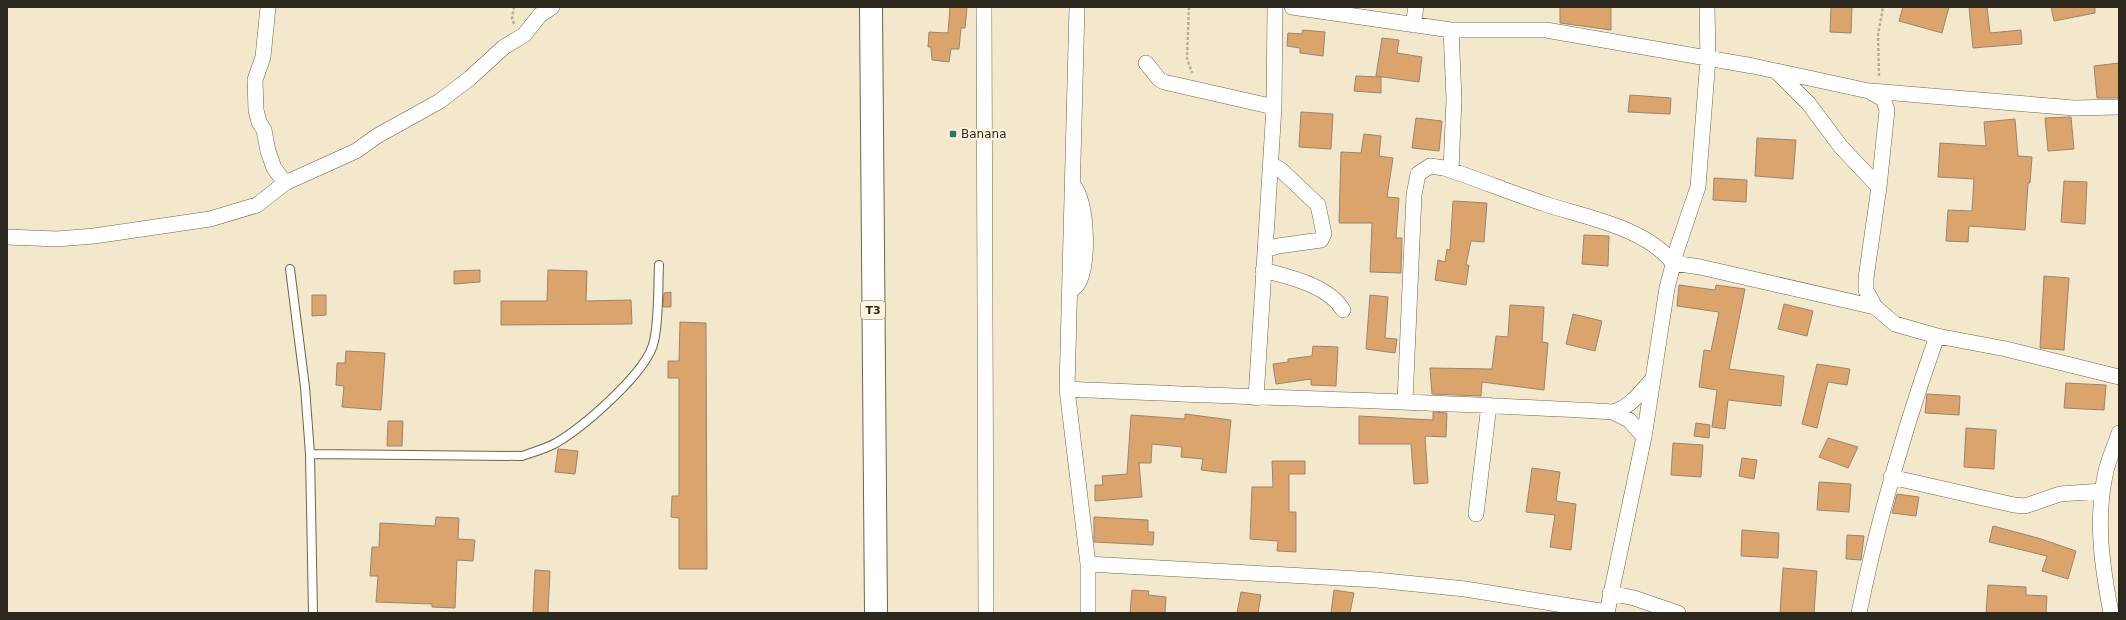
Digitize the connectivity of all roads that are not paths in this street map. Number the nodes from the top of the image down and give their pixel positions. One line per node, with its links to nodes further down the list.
1 (268, 7): 20 (street)
2 (552, 7): 20 (street)
3 (871, 7): 48 (highway, T3)
4 (984, 7): 49 (street)
5 (1077, 7): 33 (street)
6 (1275, 7): 16 (street)
7 (1292, 7): 10 (street)
8 (1416, 7): 10 (street)
9 (1707, 7): 12 (street)
10 (1413, 25): 11 (street)
11 (1451, 30): 12 (street); 19 (street)
12 (1708, 59): 14 (street); 24 (street)
13 (1146, 63): 16 (street)
14 (1777, 72): 15 (street); 21 (street)
15 (1875, 91): 17 (street); 21 (street)
16 (1274, 107): 18 (street)
17 (2119, 107)
18 (1271, 164): 23 (street); 23 (street)
19 (1451, 170): 24 (street); 35 (street)
20 (285, 183): 22 (street)
21 (1878, 187): 28 (street)
22 (7, 237)
23 (1265, 250): 27 (street)
24 (1674, 263): 28 (street); 32 (street)
25 (659, 265): 40 (lane)
26 (290, 269): 40 (lane)
27 (1263, 270): 29 (street); 34 (street)
28 (1875, 307): 30 (street)
29 (1343, 310)
30 (1937, 336): 31 (street); 41 (street)
31 (2119, 377)
32 (1651, 381): 37 (street); 39 (street)
33 (1068, 389): 34 (street); 44 (street)
34 (1256, 398): 35 (street)
35 (1405, 401): 36 (street)
36 (1488, 405): 37 (street); 43 (street)
37 (1613, 412): 39 (street)
38 (2119, 433): 42 (street)
39 (1644, 437): 45 (street)
40 (310, 454): 47 (lane)
41 (1891, 477): 42 (street); 52 (street)
42 (2102, 491): 53 (street)
43 (1476, 514)
44 (1088, 564): 46 (street); 50 (street)
45 (1610, 593): 46 (street); 51 (street)
46 (1607, 612)
47 (313, 613)
48 (876, 613)
49 (986, 613)
50 (1088, 613)
51 (1678, 613)
52 (1859, 613)
53 (2111, 613)

